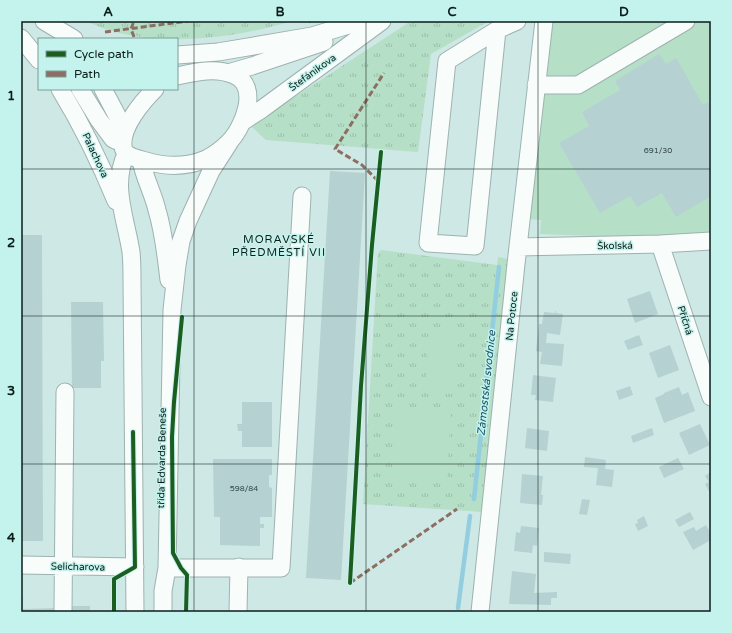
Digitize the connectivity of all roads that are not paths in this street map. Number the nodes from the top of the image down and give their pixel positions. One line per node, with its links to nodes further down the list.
1 (44, 21): 11 (street); 12 (street)
2 (362, 21): 14 (street)
3 (372, 21): 18 (street, Štefánikova)
4 (382, 21): 25 (street, Štefánikova)
5 (517, 21): 9 (street)
6 (544, 21): 20 (street, Na Potoce)
7 (686, 21): 20 (street)
8 (21, 30): 13 (street)
9 (497, 30): 9 (street)
10 (21, 38): 15 (street)
11 (64, 38)
12 (72, 38)
13 (38, 43)
14 (178, 55)
15 (38, 59)
16 (178, 66): 17 (street)
17 (197, 72): 18 (street); 19 (street)
18 (228, 73): 25 (street)
19 (178, 76)
20 (536, 85): 32 (street, Na Potoce)
21 (61, 90): 29 (street, Palachova)
22 (81, 90): 27 (street)
23 (104, 90): 27 (street)
24 (154, 90): 27 (street)
25 (242, 122): 26 (street, třída Edvarda Beneše)
26 (229, 143): 27 (street); 33 (street, třída Edvarda Beneše)
27 (129, 146): 29 (street); 33 (street)
28 (302, 196): 39 (street)
29 (125, 225): 38 (street)
30 (711, 241): 31 (street, Školská)
31 (660, 244): 32 (street, Školská); 35 (street, Příčná)
32 (518, 247): 45 (street, Na Potoce)
33 (172, 310): 40 (street, třída Edvarda Beneše)
34 (65, 392): 37 (street)
35 (711, 397)
36 (21, 565): 37 (street, Selicharova)
37 (63, 566): 38 (street, Selicharova); 41 (street)
38 (135, 567): 42 (street)
39 (239, 567): 40 (street); 44 (street)
40 (167, 568): 43 (street, třída Edvarda Beneše)
41 (63, 612)
42 (136, 612)
43 (163, 612)
44 (238, 612)
45 (480, 612)

